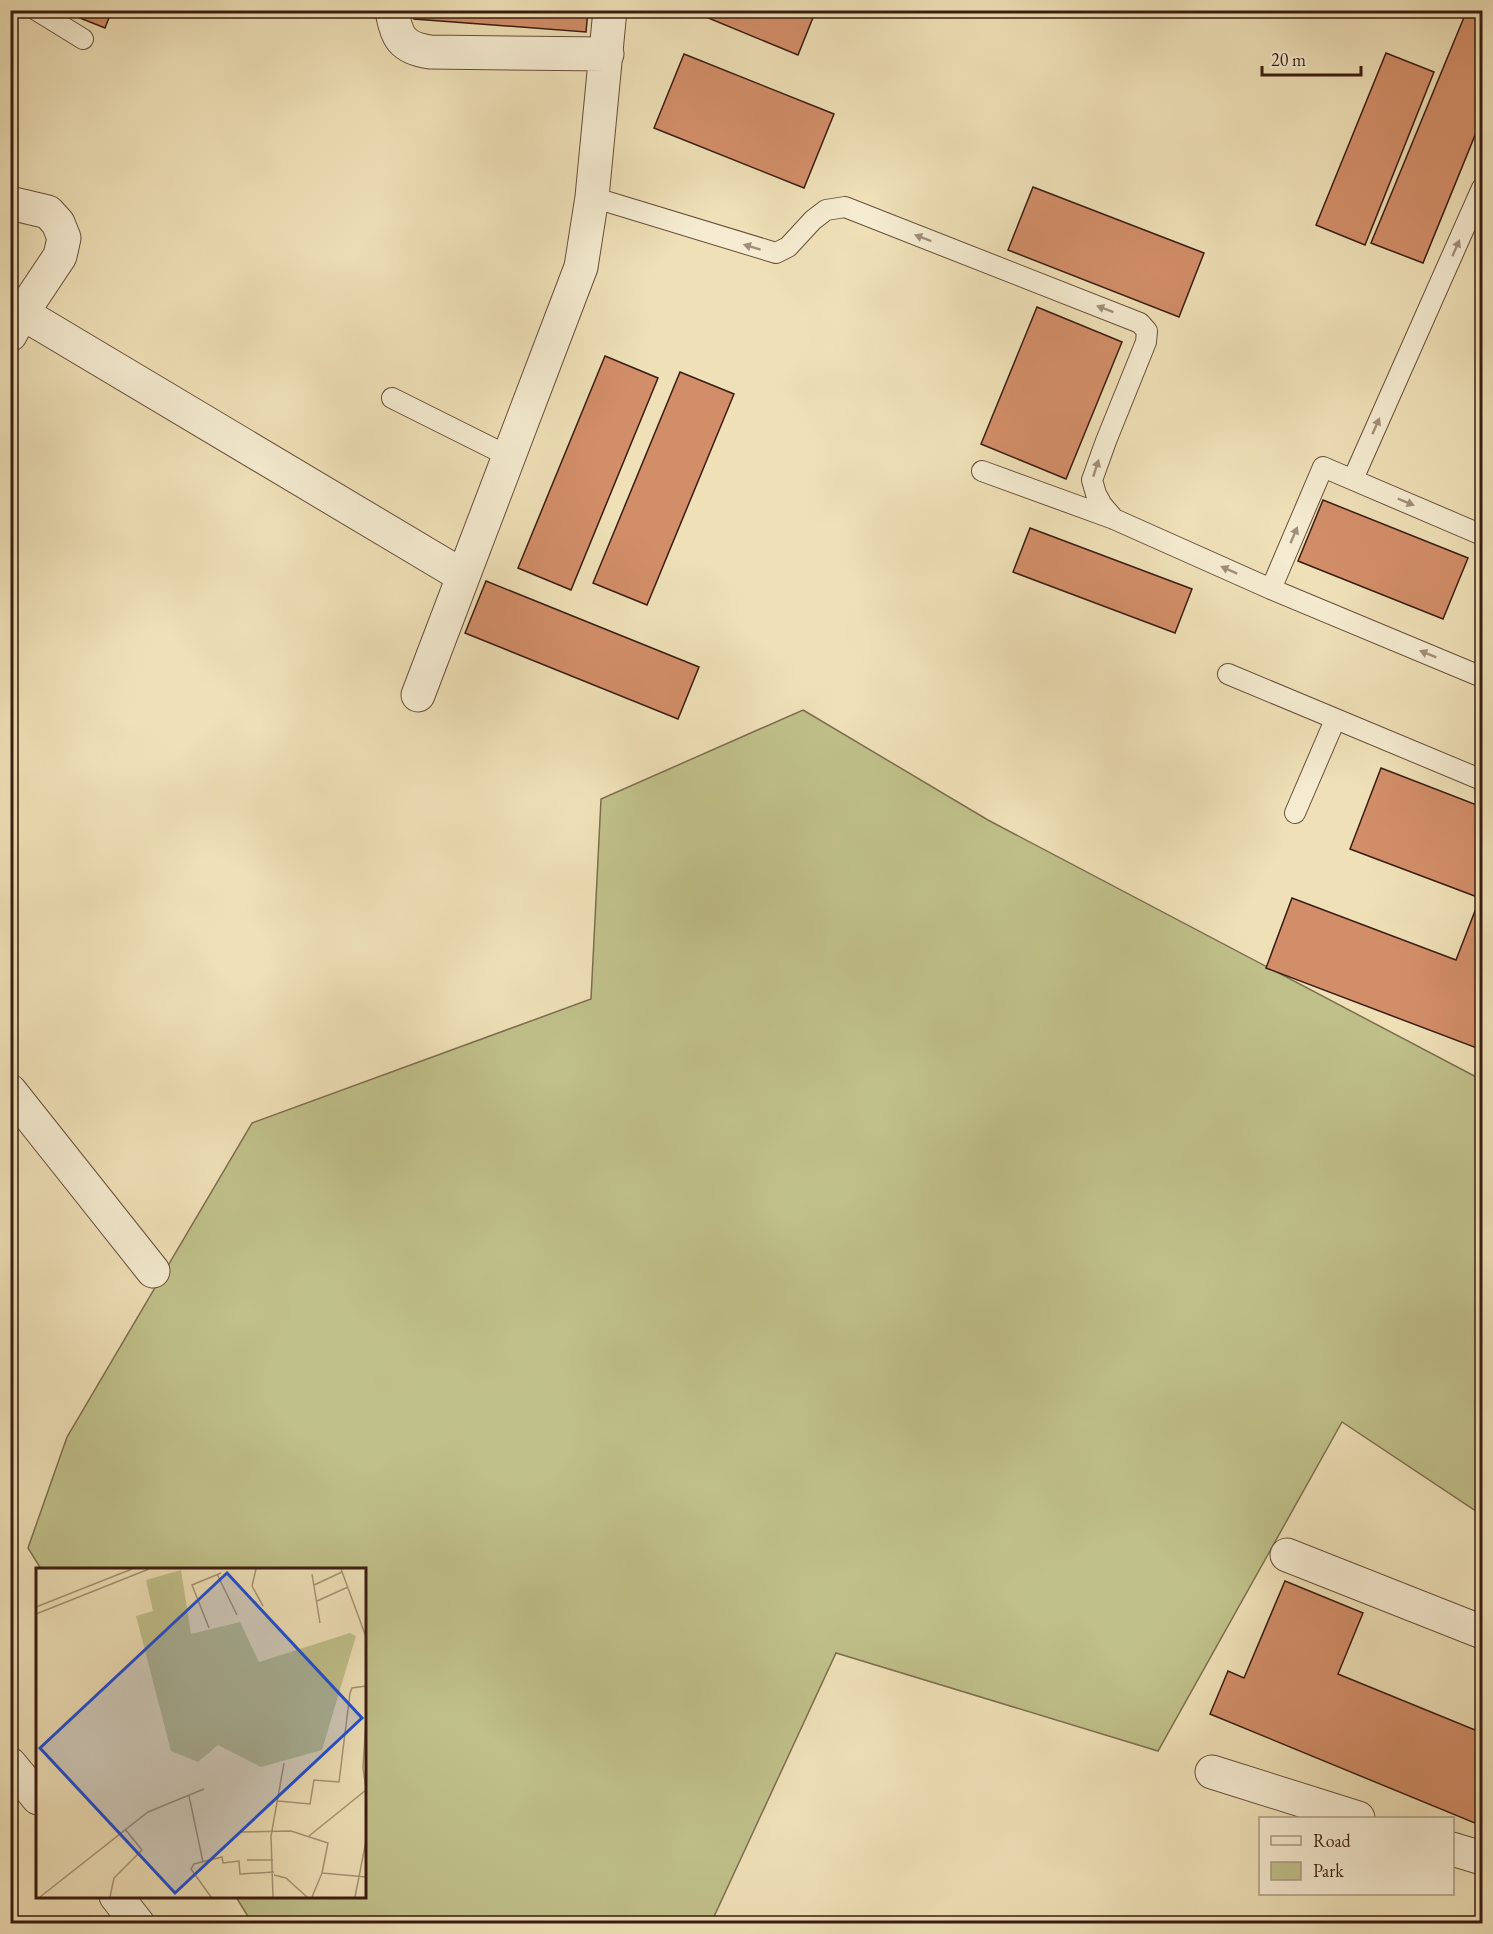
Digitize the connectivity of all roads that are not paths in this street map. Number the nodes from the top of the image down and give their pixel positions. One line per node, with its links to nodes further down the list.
1 (36, 10): 4 (lane)
2 (392, 10): 5 (street)
3 (610, 10): 5 (street)
4 (83, 39)
5 (607, 54): 7 (street)
6 (1482, 188): 9 (lane)
7 (592, 197): 12 (street); 15 (lane, one-way to 7)
8 (10, 203): 10 (street)
9 (1476, 221): 14 (lane, one-way to 9)
10 (16, 324): 17 (street)
11 (392, 398): 12 (lane)
12 (508, 456): 17 (street)
13 (982, 471): 15 (lane)
14 (1353, 479): 16 (lane, one-way to 16); 18 (lane, one-way to 14)
15 (1114, 519): 18 (lane, one-way to 15)
16 (1482, 535)
17 (463, 576): 21 (street)
18 (1271, 589): 20 (lane, one-way to 18)
19 (1228, 674): 22 (lane)
20 (1482, 677)
21 (418, 695)
22 (1335, 720): 23 (lane); 24 (lane)
23 (1482, 780)
24 (1295, 813)
25 (10, 1091): 26 (street)
26 (153, 1270)
27 (1287, 1555): 28 (street)
28 (1482, 1632)
29 (10, 1764): 31 (street)
30 (1212, 1772): 32 (street)
31 (36, 1796)
32 (1355, 1817)
33 (1454, 1849): 34 (street)
34 (1482, 1858)
35 (118, 1898): 36 (street)
36 (138, 1923)

